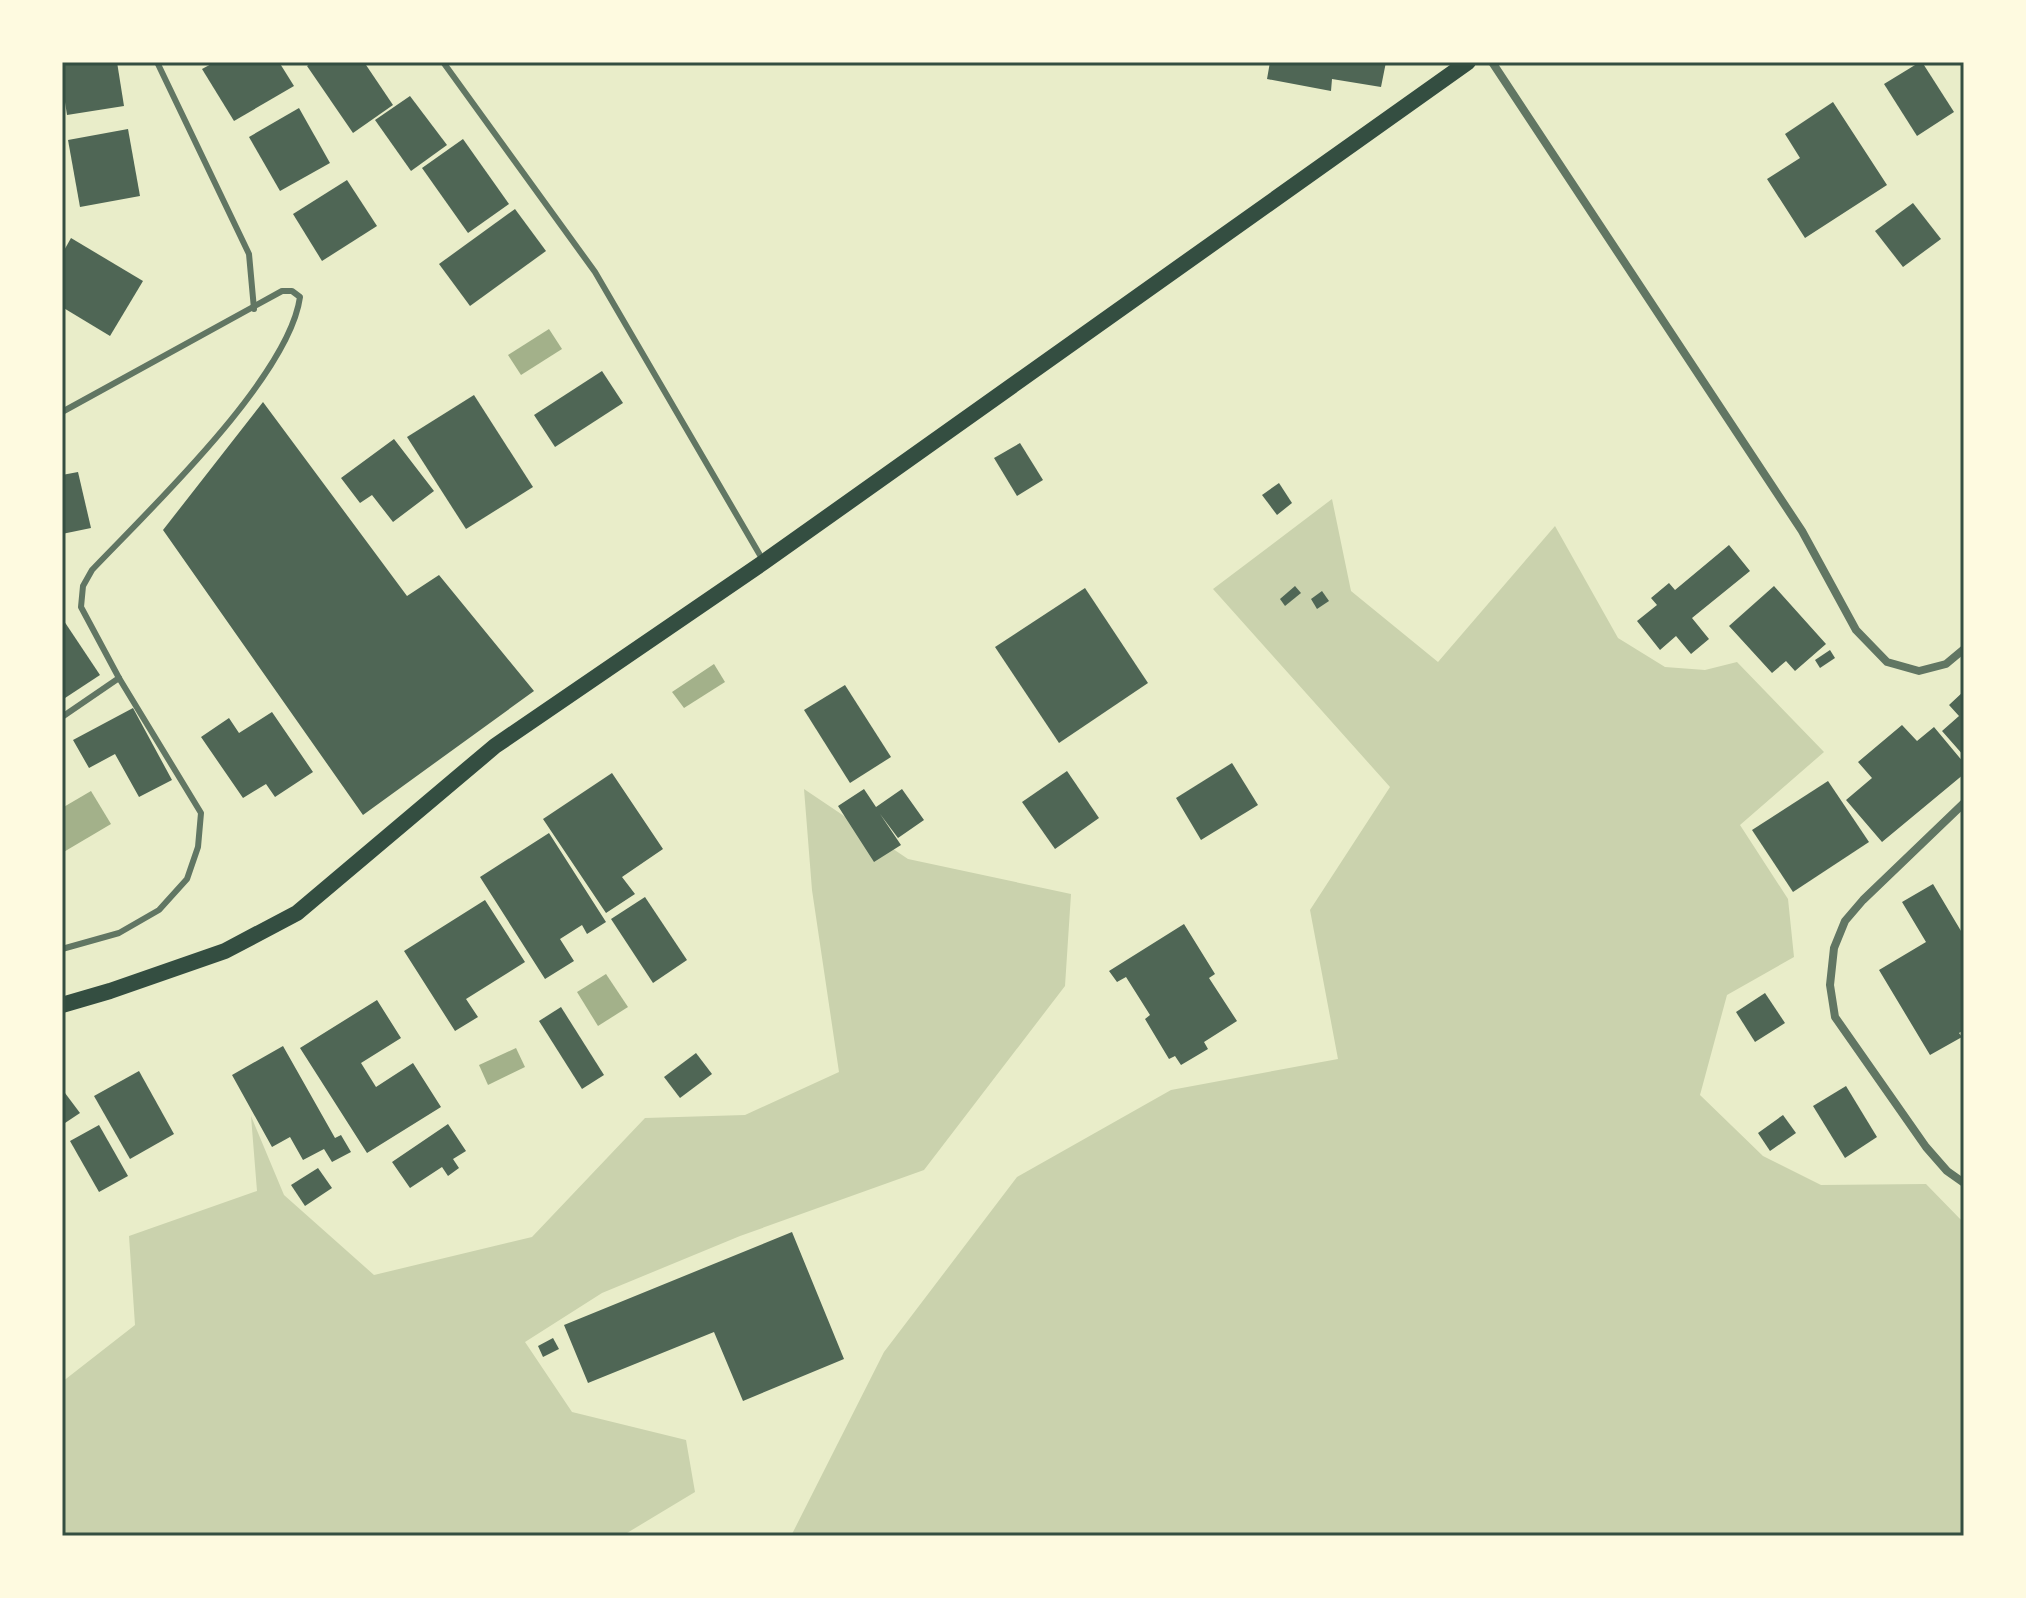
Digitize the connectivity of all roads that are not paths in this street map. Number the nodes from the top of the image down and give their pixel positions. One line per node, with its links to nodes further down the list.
1 (157, 62): 5 (lane)
2 (443, 62): 7 (lane)
3 (1468, 62): 7 (main road)
4 (1492, 62): 8 (street)
5 (254, 309): 6 (lane); 9 (lane)
6 (62, 412)
7 (764, 562): 13 (main road)
8 (1964, 649)
9 (119, 678): 10 (lane); 12 (lane)
10 (62, 717)
11 (1964, 803): 14 (street)
12 (62, 949)
13 (62, 1005)
14 (1964, 1183)

